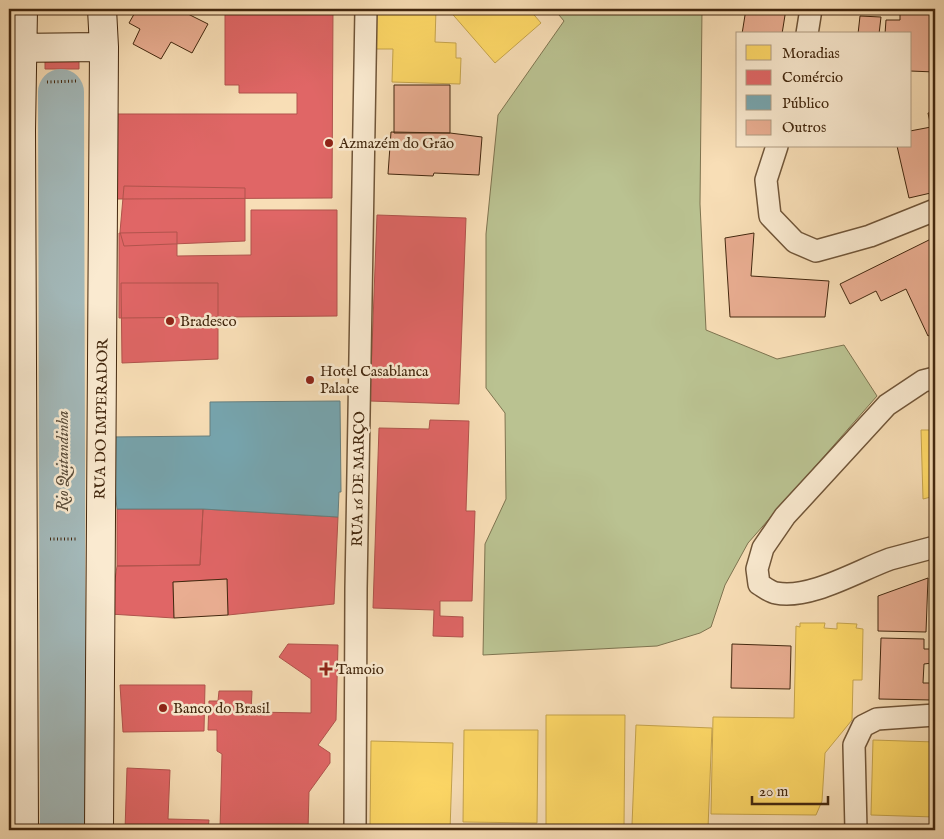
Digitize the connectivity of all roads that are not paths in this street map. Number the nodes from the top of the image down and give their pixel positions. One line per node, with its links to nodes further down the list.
1 (24, 9): 7 (main road)
2 (102, 9): 6 (main road, RUA DO IMPERADOR)
3 (366, 9): 16 (street, RUA 16 DE MARÇO)
4 (810, 9): 5 (street)
5 (807, 32)
6 (104, 46): 7 (main road); 15 (main road, RUA DO IMPERADOR)
7 (16, 48): 8 (main road)
8 (15, 127): 14 (main road)
9 (776, 148): 10 (street)
10 (935, 210)
11 (935, 378): 12 (street)
12 (935, 547)
13 (935, 715): 17 (street)
14 (24, 830)
15 (99, 830)
16 (355, 830)
17 (856, 830)

